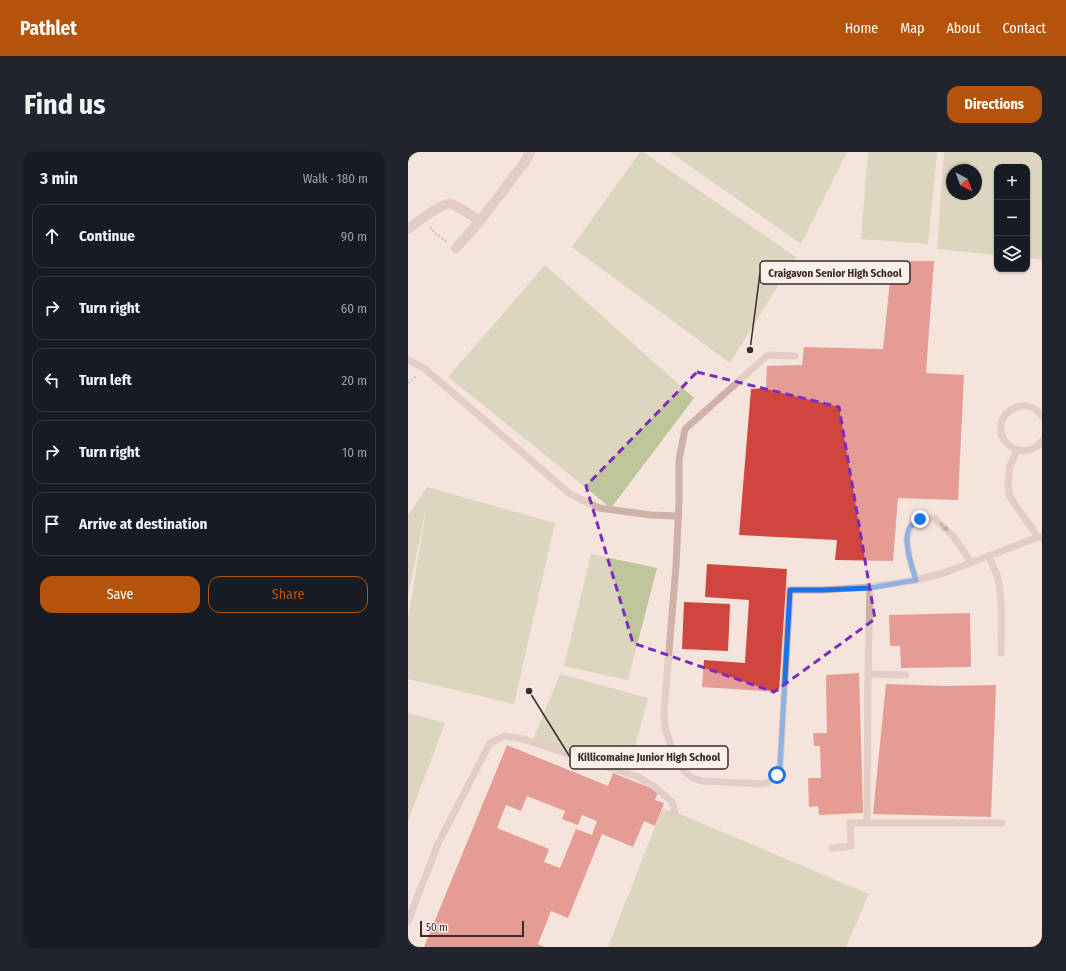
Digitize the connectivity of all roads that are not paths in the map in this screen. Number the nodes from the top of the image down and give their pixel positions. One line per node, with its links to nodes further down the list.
1 (530, 152): 2 (street)
2 (480, 221): 3 (street); 4 (street)
3 (408, 229)
4 (456, 248)
5 (795, 356): 10 (lane)
6 (408, 360): 10 (lane)
7 (1042, 416): 9 (lane)
8 (1042, 441): 9 (lane)
9 (1017, 450): 11 (lane)
10 (678, 516): 15 (lane)
11 (1040, 537): 12 (lane)
12 (988, 556): 13 (lane); 16 (lane)
13 (972, 562): 14 (lane); 14 (lane, one-way to 13)
14 (916, 580): 15 (lane)
15 (870, 588): 17 (lane)
16 (1001, 653)
17 (868, 674): 18 (lane); 20 (lane)
18 (906, 675)
19 (675, 812): 23 (lane)
20 (867, 823): 21 (lane); 22 (lane)
21 (1002, 823)
22 (832, 848)
23 (408, 920)

